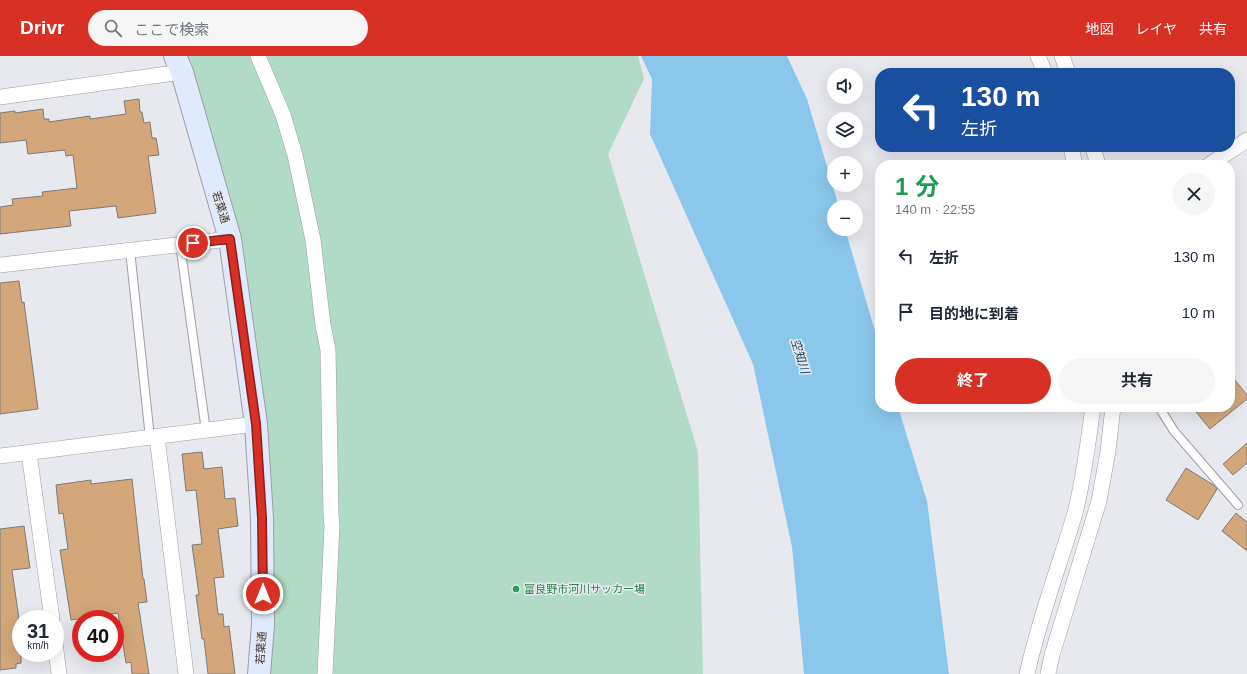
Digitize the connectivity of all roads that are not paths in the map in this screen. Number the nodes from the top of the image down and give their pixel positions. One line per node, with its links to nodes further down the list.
1 (258, 56): 30 (street)
2 (1038, 56): 5 (street)
3 (1062, 56): 6 (street)
4 (178, 64): 7 (street); 12 (street, 若葉通)
5 (1043, 68)
6 (1066, 68)
7 (0, 97)
8 (1247, 140): 9 (street)
9 (1235, 148)
10 (1229, 152): 11 (street)
11 (1217, 160)
12 (230, 239): 13 (street); 19 (street, 若葉通)
13 (180, 244): 14 (street); 20 (lane)
14 (130, 250): 15 (street); 21 (lane)
15 (0, 266)
16 (1092, 412): 31 (street)
17 (1112, 412): 32 (street)
18 (1162, 412): 24 (lane)
19 (256, 424): 20 (street); 29 (street, 若葉通)
20 (206, 431): 21 (street)
21 (154, 437): 22 (street); 28 (street)
22 (29, 452): 23 (street); 25 (street)
23 (0, 456)
24 (1238, 505)
25 (51, 610)
26 (57, 662): 27 (street)
27 (59, 674)
28 (186, 674)
29 (259, 674)
30 (326, 674)
31 (1026, 674)
32 (1048, 674)

